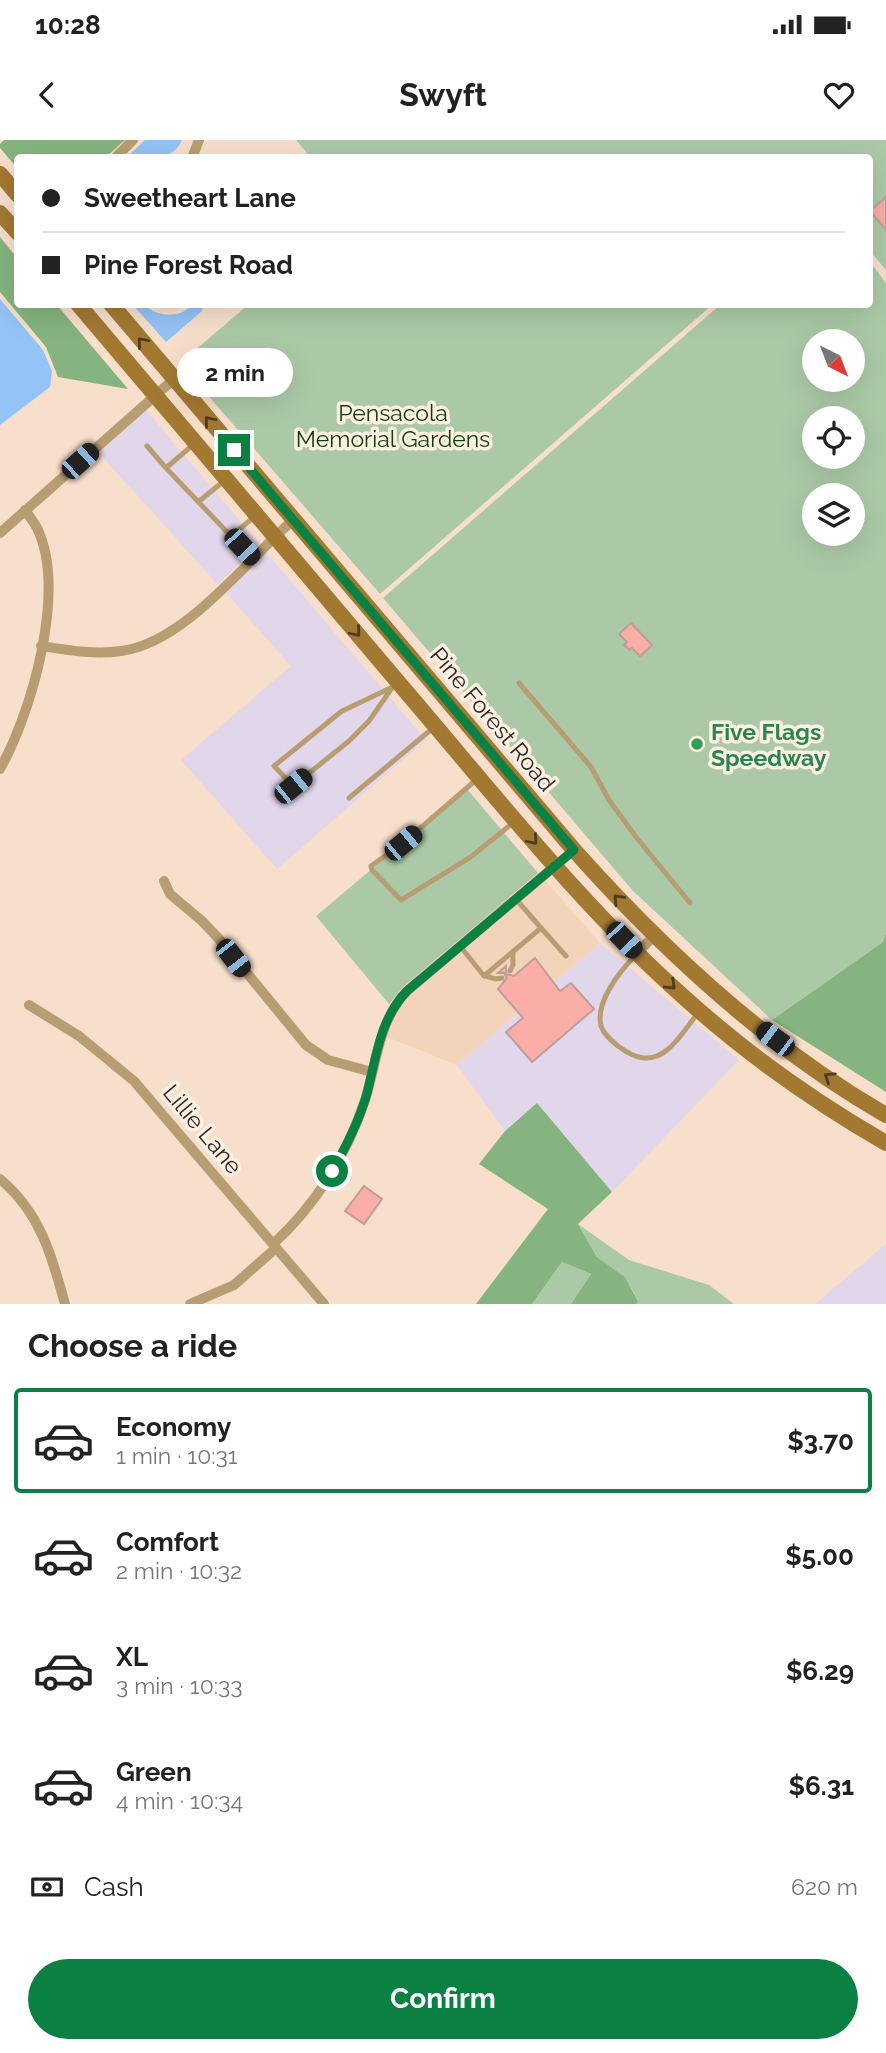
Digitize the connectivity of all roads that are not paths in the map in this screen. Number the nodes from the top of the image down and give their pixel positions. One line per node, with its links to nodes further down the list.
1 (133, 140): 2 (street)
2 (119, 154)
3 (0, 174): 4 (main road)
4 (14, 190)
5 (0, 213): 6 (main road)
6 (14, 229)
7 (81, 308): 10 (main road, Pine Forest Road)
8 (114, 308): 9 (main road, Pine Forest Road, one-way to 8)
9 (174, 379): 10 (street); 18 (main road, Pine Forest Road, one-way to 9)
10 (155, 395): 11 (main road, Pine Forest Road); 16 (street)
11 (195, 443): 13 (lane); 14 (main road, Pine Forest Road)
12 (147, 446): 13 (lane)
13 (166, 468): 15 (lane)
14 (226, 478): 15 (lane); 17 (main road, Pine Forest Road)
15 (198, 502): 20 (lane)
16 (24, 510): 19 (street); 25 (street)
17 (257, 515): 20 (lane); 21 (main road, Pine Forest Road)
18 (293, 520): 21 (street); 23 (main road, Pine Forest Road)
19 (0, 533)
20 (231, 536): 22 (lane)
21 (275, 536): 22 (street); 24 (main road, Pine Forest Road)
22 (252, 558): 25 (street)
23 (330, 563): 24 (main road); 28 (main road, Pine Forest Road)
24 (312, 580): 27 (main road, Pine Forest Road, one-way to 27)
25 (41, 646): 31 (street)
26 (519, 682): 39 (lane)
27 (396, 686): 27 (lane); 29 (main road, Pine Forest Road)
28 (467, 725): 30 (main road); 35 (main road, Pine Forest Road)
29 (436, 726): 30 (main road, Pine Forest Road); 33 (lane)
30 (449, 741): 32 (main road, Pine Forest Road)
31 (0, 769)
32 (479, 777): 34 (main road, Pine Forest Road); 34 (lane)
33 (349, 798)
34 (516, 820): 36 (main road, Pine Forest Road, one-way to 36)
35 (574, 850): 36 (street); 41 (main road, Pine Forest Road, one-way to 35)
36 (555, 866): 38 (street); 44 (main road, Pine Forest Road)
37 (164, 881): 51 (street)
38 (520, 896): 40 (lane); 42 (street)
39 (690, 903)
40 (541, 928): 43 (lane); 45 (lane)
41 (654, 936): 44 (street); 52 (main road, Pine Forest Road, one-way to 41)
42 (460, 946): 47 (lane); 51 (street)
43 (513, 952): 46 (lane); 47 (lane)
44 (638, 954): 50 (main road, Pine Forest Road, one-way to 50); 50 (lane)
45 (566, 956)
46 (510, 971)
47 (484, 975): 48 (lane)
48 (502, 978)
49 (29, 1005): 55 (street, Lillie Lane)
50 (700, 1011): 53 (main road, Pine Forest Road)
51 (372, 1072): 55 (street)
52 (886, 1115)
53 (886, 1143)
54 (0, 1178): 56 (street)
55 (274, 1246): 57 (street); 58 (street, Lillie Lane)
56 (65, 1304)
57 (190, 1304)
58 (324, 1304)

